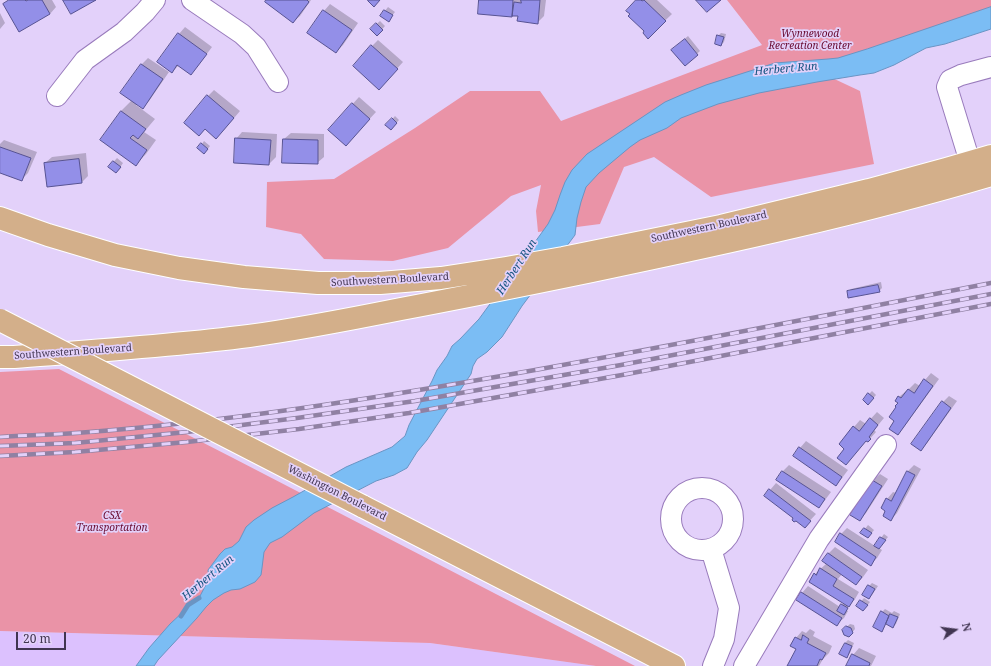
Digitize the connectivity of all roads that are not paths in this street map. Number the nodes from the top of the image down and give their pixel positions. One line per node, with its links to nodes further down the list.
1 (155, 0): 5 (street)
2 (192, 0): 4 (street)
3 (991, 67): 7 (street)
4 (278, 82)
5 (56, 96)
6 (991, 156): 7 (main road, Southwestern Boulevard)
7 (970, 162): 9 (main road, Southwestern Boulevard)
8 (991, 175): 11 (main road, Southwestern Boulevard)
9 (0, 218)
10 (0, 320): 14 (main road, Washington Boulevard, bridge)
11 (0, 357)
12 (886, 445): 16 (street)
13 (711, 549): 15 (street)
14 (674, 666)
15 (713, 666)
16 (744, 666)

